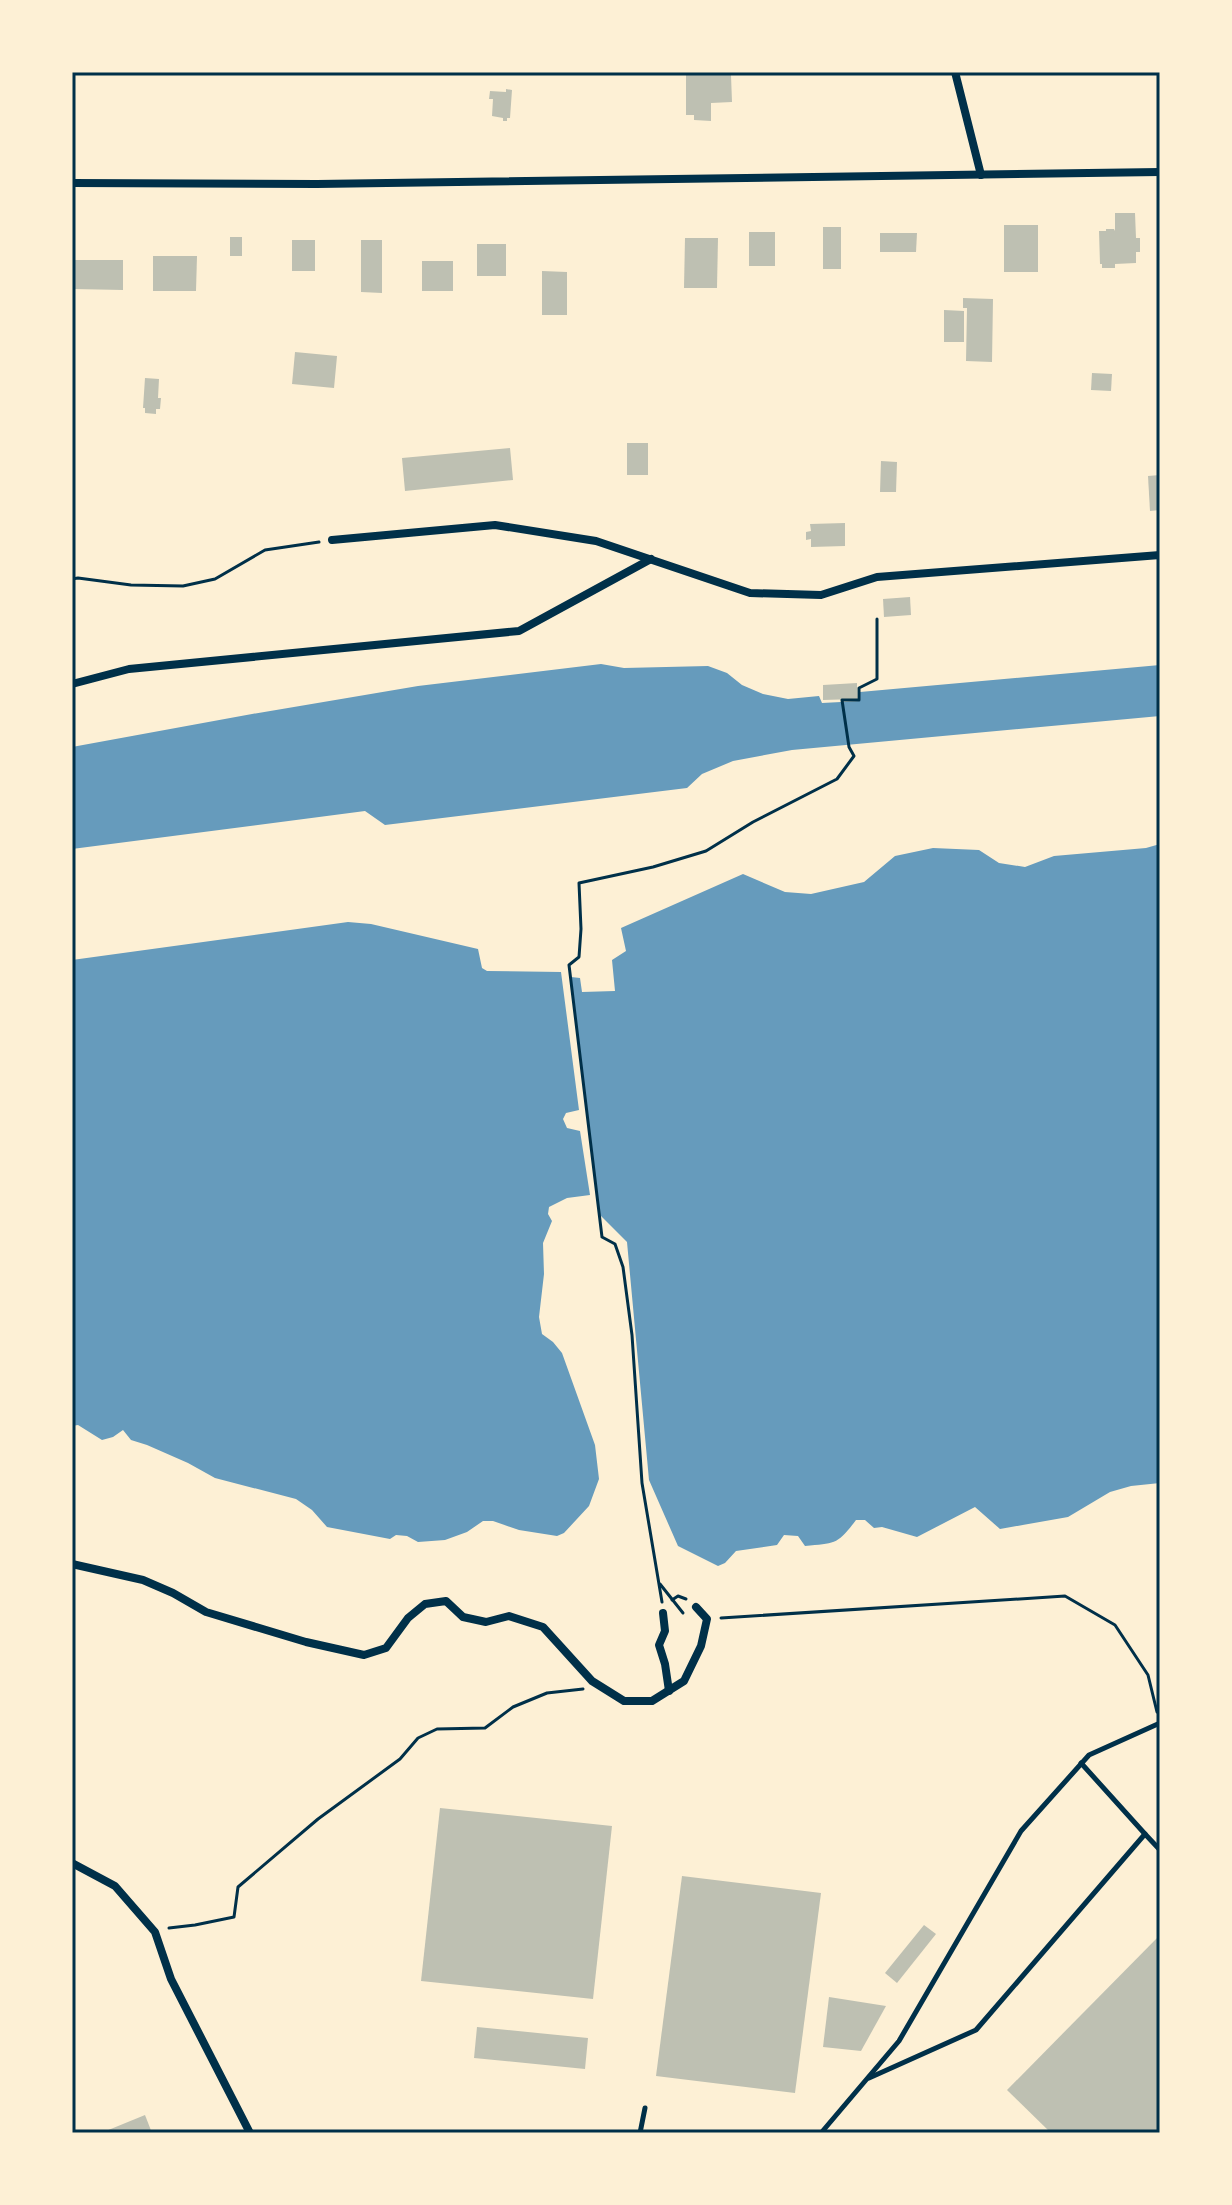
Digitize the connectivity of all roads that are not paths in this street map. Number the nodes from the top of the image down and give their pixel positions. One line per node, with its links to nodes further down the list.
1 (955, 72): 3 (street)
2 (1160, 172): 3 (street)
3 (981, 175): 4 (street)
4 (72, 183)
5 (332, 540): 7 (street)
6 (1160, 555): 7 (street)
7 (651, 559): 8 (street)
8 (72, 684)
9 (72, 1564): 12 (street)
10 (696, 1607): 12 (street)
11 (663, 1613): 12 (street)
12 (669, 1691)
13 (1160, 1724): 14 (lane)
14 (1081, 1763): 15 (lane); 18 (lane)
15 (1145, 1834): 16 (lane); 18 (lane)
16 (1160, 1850)
17 (72, 1863): 20 (street)
18 (868, 2078): 22 (lane)
19 (645, 2108): 21 (lane)
20 (250, 2133)
21 (640, 2133)
22 (821, 2133)

